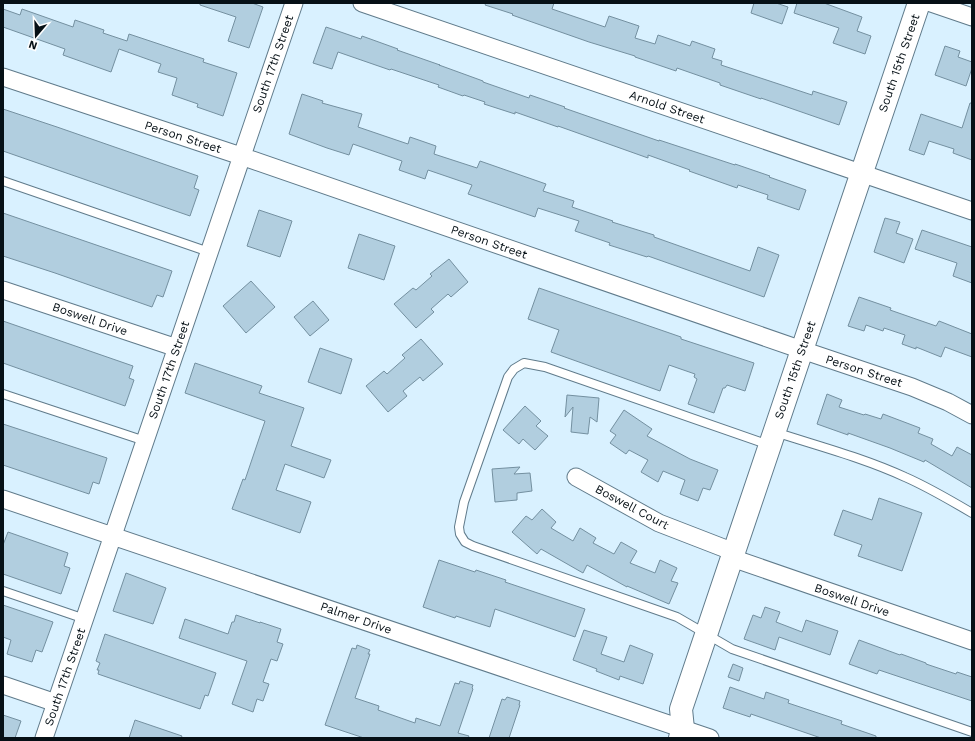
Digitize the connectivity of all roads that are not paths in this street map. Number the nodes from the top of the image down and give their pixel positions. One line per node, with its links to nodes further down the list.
1 (294, 3): 7 (street, South 17th Street)
2 (362, 3): 8 (street, Arnold Street)
3 (919, 3): 8 (main road, South 15th Street)
4 (931, 3): 5 (street)
5 (972, 16)
6 (3, 77): 7 (street, Person Street)
7 (241, 156): 11 (street, South 17th Street); 14 (street, Person Street)
8 (861, 173): 10 (street, Arnold Street); 14 (main road, South 15th Street)
9 (3, 181): 11 (lane)
10 (972, 211)
11 (209, 252): 13 (street, South 17th Street)
12 (3, 290): 13 (street, Boswell Drive)
13 (177, 348): 18 (street, South 17th Street)
14 (802, 350): 16 (street, Person Street); 17 (main road, South 15th Street)
15 (3, 394): 18 (lane)
16 (972, 415)
17 (772, 438): 21 (lane); 23 (main road, South 15th Street); 26 (lane)
18 (145, 441): 22 (street, South 17th Street)
19 (576, 477): 23 (street, Boswell Court)
20 (3, 499): 22 (street, Palmer Drive)
21 (972, 513)
22 (113, 536): 25 (street, South 17th Street); 31 (street, Palmer Drive)
23 (733, 555): 26 (main road, South 15th Street); 27 (street, Boswell Drive)
24 (3, 591): 25 (lane)
25 (85, 619): 29 (street, South 17th Street)
26 (706, 634): 30 (lane); 31 (main road, South 15th Street)
27 (972, 641)
28 (3, 685): 29 (street)
29 (56, 703): 32 (street, South 17th Street)
30 (972, 732)
31 (682, 734): 33 (street, Palmer Drive)
32 (44, 738)
33 (710, 738)

